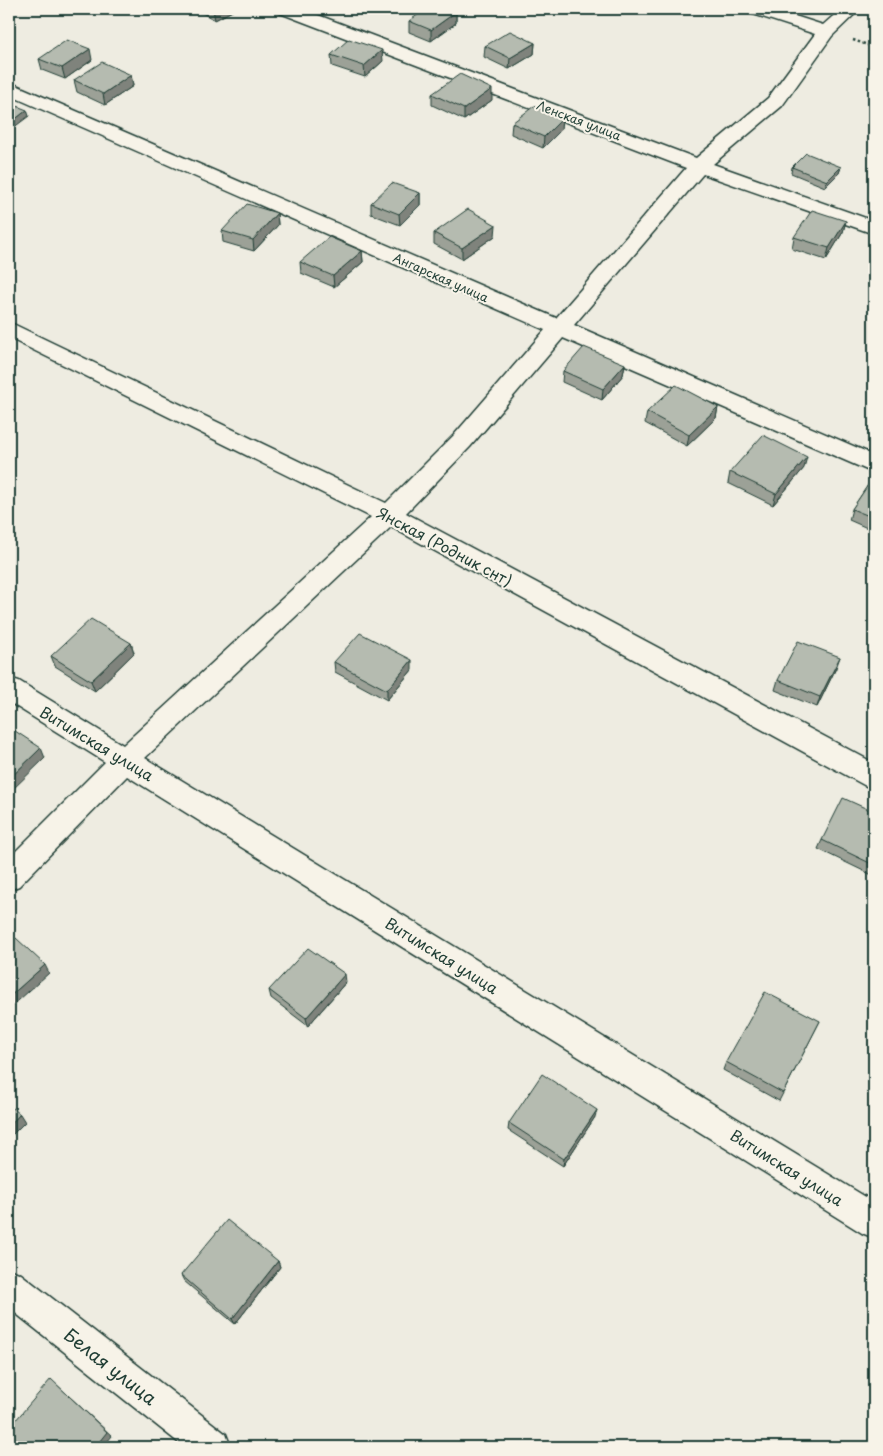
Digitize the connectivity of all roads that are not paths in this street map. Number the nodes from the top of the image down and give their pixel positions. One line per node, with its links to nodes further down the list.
1 (286, 9): 6 (street, Ленская улица)
2 (756, 9): 4 (street)
3 (851, 9): 4 (street)
4 (826, 32): 6 (street)
5 (9, 88): 9 (street, Ангарская улица)
6 (699, 166): 7 (street, Ленская улица); 9 (street)
7 (874, 228)
8 (9, 329): 11 (street, Янская (Родник снт))
9 (558, 329): 10 (street, Ангарская улица); 11 (street)
10 (874, 465)
11 (389, 516): 13 (street); 14 (street, Янская (Родник снт))
12 (9, 689): 13 (street, Витимская улица)
13 (125, 760): 15 (street); 16 (street, Витимская улица)
14 (874, 777)
15 (9, 877)
16 (874, 1221)
17 (9, 1286): 18 (street, Белая улица)
18 (213, 1447)

